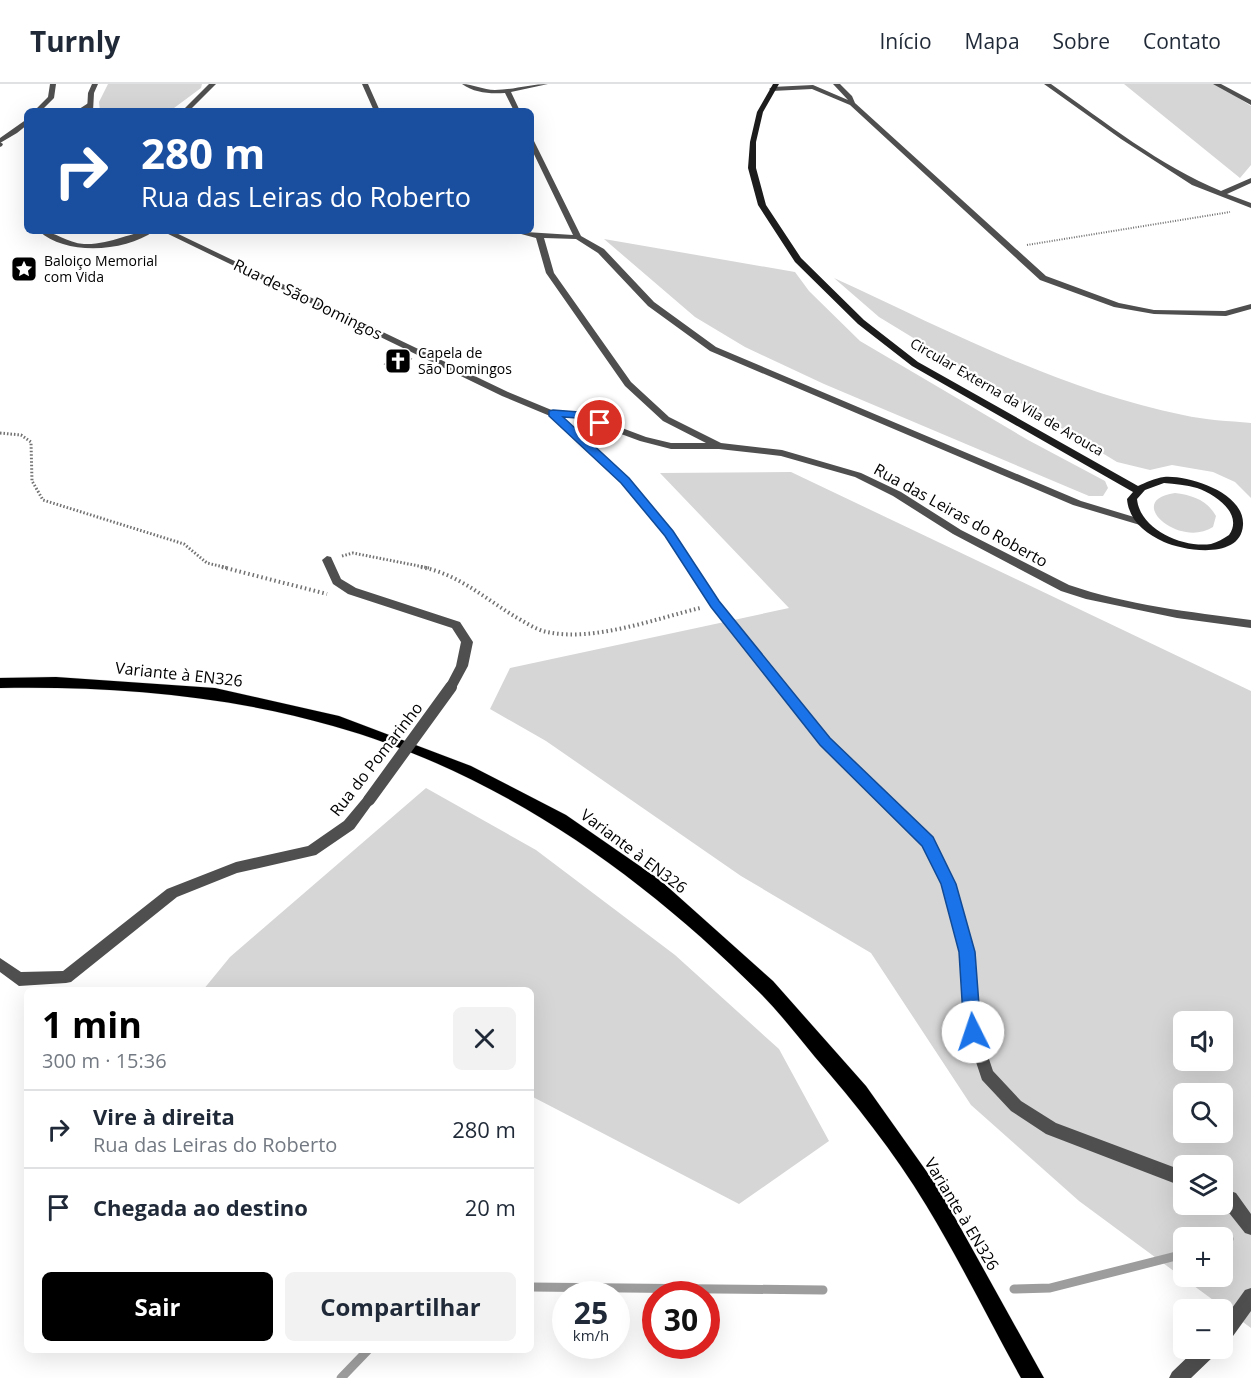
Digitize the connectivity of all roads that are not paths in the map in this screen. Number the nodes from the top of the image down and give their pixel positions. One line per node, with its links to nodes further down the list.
1 (53, 84): 16 (street)
2 (95, 84): 15 (street)
3 (213, 84): 17 (street)
4 (366, 84): 18 (street)
5 (465, 84): 12 (street)
6 (545, 84): 12 (street)
7 (836, 84): 14 (street)
8 (1047, 84): 24 (street)
9 (1216, 84): 13 (street)
10 (811, 85): 11 (street); 14 (street)
11 (774, 87): 35 (main road, Circular Externa da Vila de Arouca)
12 (507, 90): 19 (street)
13 (1251, 103)
14 (852, 104): 32 (street)
15 (90, 107)
16 (40, 108)
17 (188, 108)
18 (376, 108)
19 (515, 108)
20 (24, 124): 21 (street)
21 (0, 143)
22 (534, 147): 31 (street)
23 (1251, 180): 24 (street)
24 (1223, 193): 25 (street)
25 (1251, 206)
26 (48, 234): 27 (street)
27 (143, 234)
28 (172, 234): 33 (street, Rua de São Domingos)
29 (529, 234): 30 (street)
30 (539, 236): 31 (street); 34 (street)
31 (578, 237): 36 (street)
32 (1251, 306)
33 (553, 414): 34 (street, Rua das Leiras do Roberto); 42 (street, Rua de São Domingos)
34 (719, 446): 39 (street, Rua das Leiras do Roberto)
35 (1137, 490): 36 (main road); 37 (main road)
36 (1140, 522): 37 (main road)
37 (1245, 526)
38 (327, 560): 41 (street, Rua do Pomarinho, bridge)
39 (1251, 624)
40 (0, 683): 48 (main road, Variante à EN326)
41 (0, 964)
42 (1173, 1175)
43 (1233, 1203): 44 (street)
44 (1251, 1227)
45 (1251, 1296): 46 (street)
46 (1233, 1321)
47 (1198, 1359): 49 (street)
48 (1033, 1378)
49 (1178, 1378)

